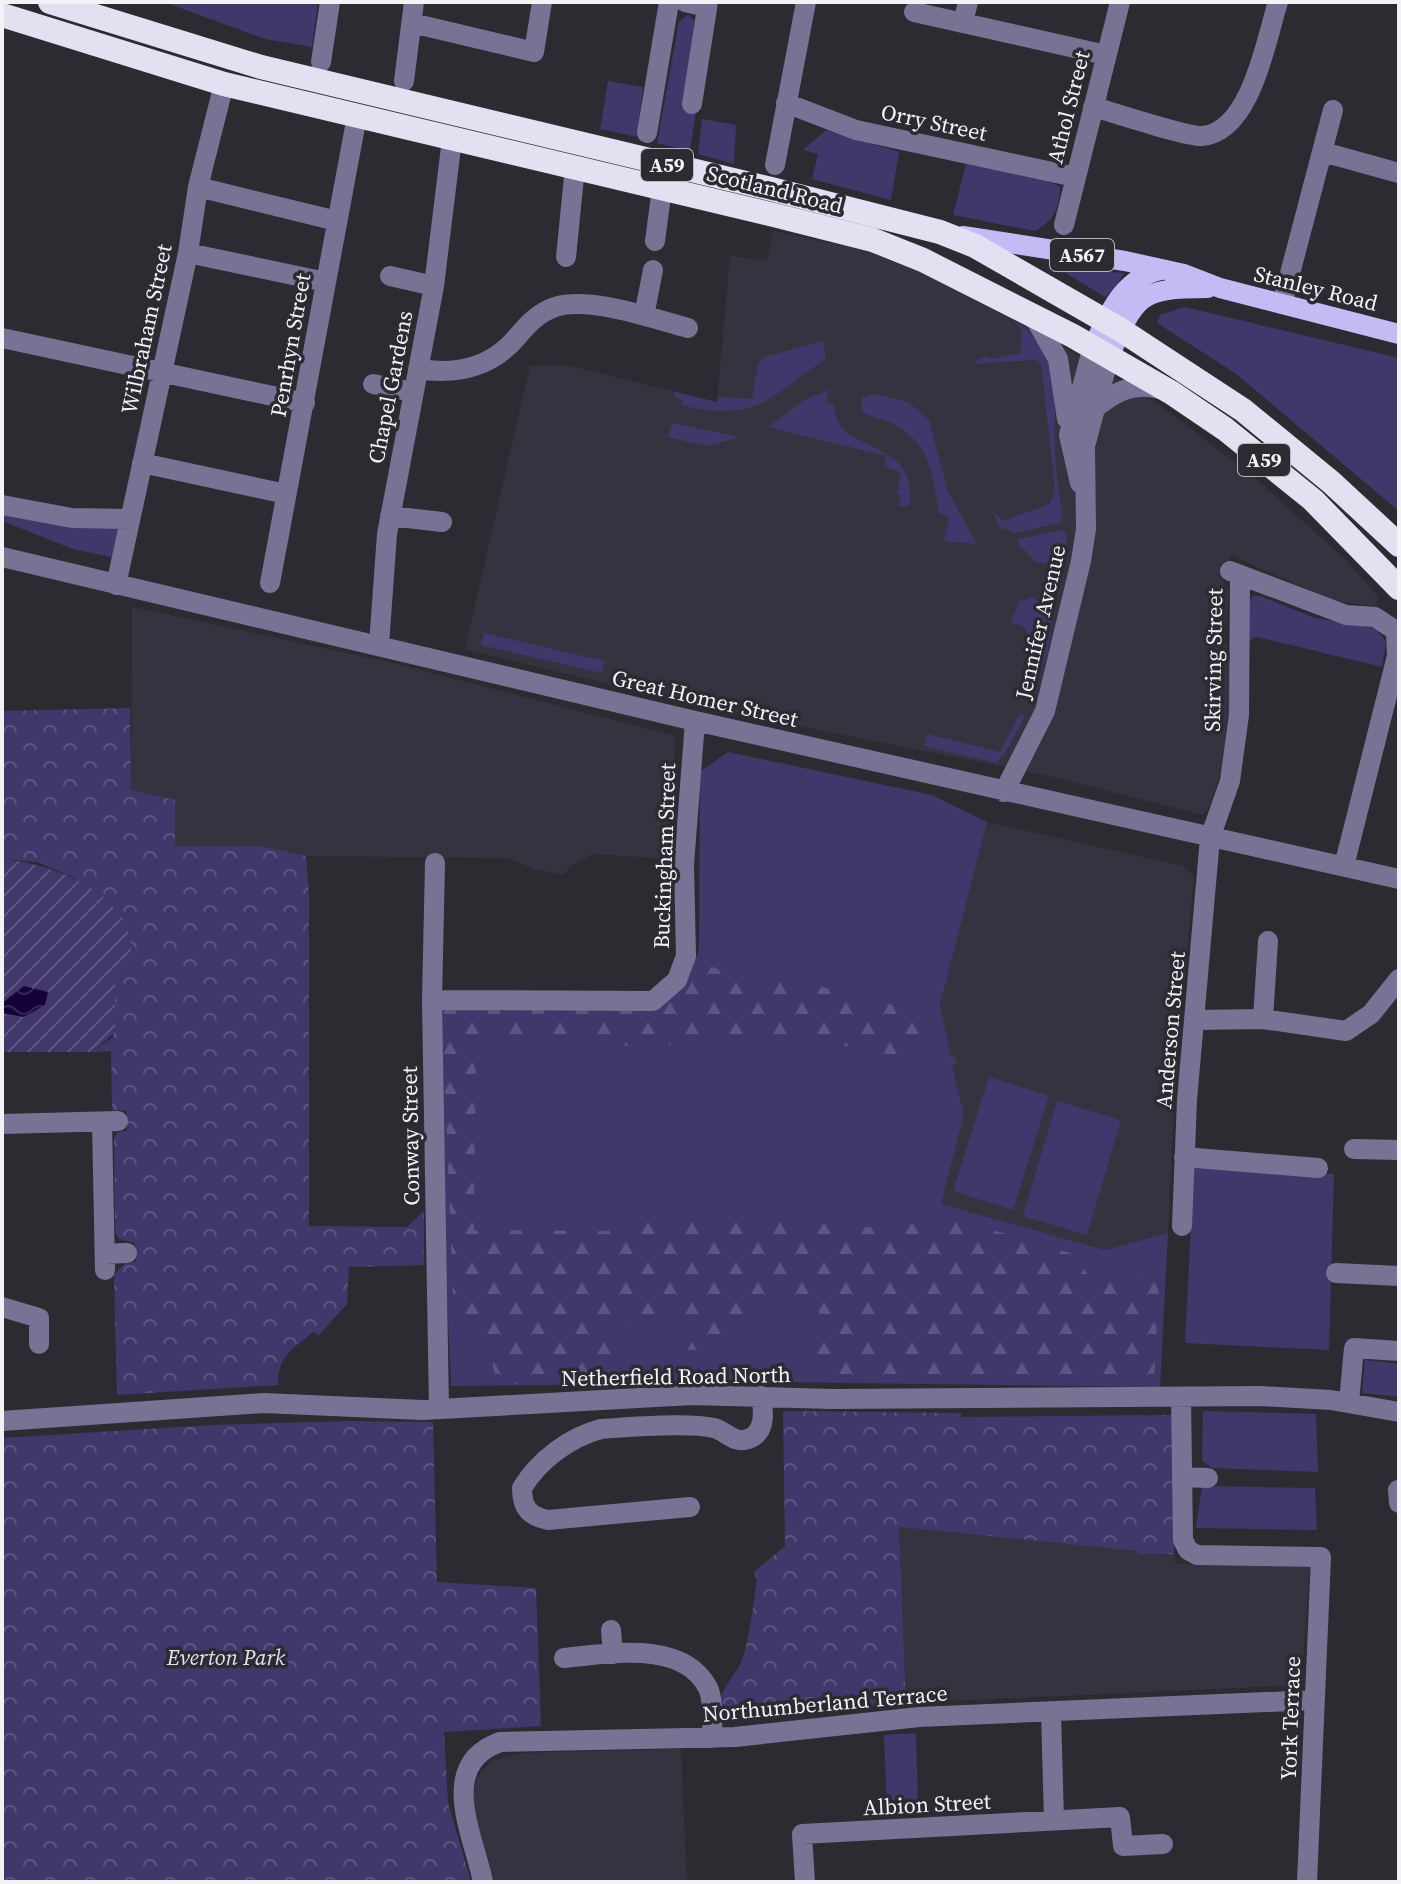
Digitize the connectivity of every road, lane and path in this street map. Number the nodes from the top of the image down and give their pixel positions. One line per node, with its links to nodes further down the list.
1 (50, 2): 19 (highway, Scotland Road / A59)
2 (97, 2): 19 (highway)
3 (330, 2): 21 (street)
4 (414, 2): 16 (street)
5 (542, 2): 16 (street)
6 (669, 2): 29 (street)
7 (685, 2): 12 (street)
8 (806, 2): 24 (street)
9 (968, 2): 17 (street)
10 (1120, 2): 20 (street, Athol Street)
11 (1278, 2): 26 (street)
12 (708, 4): 25 (street)
13 (914, 12): 17 (street)
14 (2, 15): 18 (highway, Scotland Road / A59)
15 (2, 22): 18 (highway)
16 (412, 23): 22 (street)
17 (963, 23): 20 (street)
18 (35, 27): 23 (highway, Scotland Road / A59)
19 (150, 35): 40 (highway, Scotland Road / A59)
20 (1106, 55): 26 (street, Athol Street)
21 (321, 62)
22 (404, 81)
23 (224, 84): 28 (highway, Scotland Road / A59); 36 (street, Wilbraham Street)
24 (786, 103): 32 (street); 35 (street, Orry Street)
25 (692, 104)
26 (1093, 107): 35 (street, Athol Street)
27 (1333, 110): 31 (street)
28 (357, 116): 30 (highway, Scotland Road / A59); 38 (street, Penrhyn Street)
29 (647, 133)
30 (452, 139): 33 (highway, Scotland Road / A59); 48 (street, Chapel Gardens)
31 (1323, 152): 34 (street); 50 (street)
32 (775, 165)
33 (575, 167): 37 (highway, Scotland Road / A59); 43 (street)
34 (1399, 173)
35 (1075, 177): 39 (street, Athol Street)
36 (198, 187): 38 (street); 42 (street, Wilbraham Street)
37 (662, 188): 41 (street); 51 (highway, Scotland Road / A59)
38 (337, 221): 47 (street, Penrhyn Street)
39 (1064, 225)
40 (940, 232): 45 (main road, Stanley Road / A567); 53 (highway, Scotland Road / A59)
41 (655, 241)
42 (188, 253): 47 (street); 59 (street, Wilbraham Street)
43 (566, 257)
44 (653, 270): 52 (street)
45 (1165, 270): 49 (main road, Stanley Road / A567); 53 (main road, A567)
46 (390, 276): 48 (street)
47 (326, 282): 63 (street, Penrhyn Street)
48 (434, 286): 58 (street, Chapel Gardens)
49 (1220, 288): 50 (main road, Stanley Road / A567); 53 (main road, Stanley Road / A567)
50 (1282, 304): 55 (main road, Stanley Road / A567)
51 (1033, 315): 57 (highway, Scotland Road / A59); 65 (street)
52 (644, 316): 54 (street); 58 (street)
53 (1113, 326): 57 (main road); 73 (highway, Scotland Road / A59)
54 (688, 328)
55 (1399, 334)
56 (2, 338): 59 (street)
57 (1101, 352): 62 (highway, Scotland Road / A59); 64 (street, Jennifer Avenue); 65 (street, Jennifer Avenue)
58 (418, 369): 61 (street, Chapel Gardens)
59 (162, 372): 63 (street); 66 (street, Wilbraham Street)
60 (373, 384): 61 (street)
61 (413, 392): 70 (street, Chapel Gardens)
62 (1172, 393): 64 (street); 77 (highway, Scotland Road / A59)
63 (305, 403): 67 (street, Penrhyn Street)
64 (1094, 409): 68 (street, Jennifer Avenue)
65 (1069, 435): 68 (street, Jennifer Avenue)
66 (142, 463): 67 (street); 71 (street, Wilbraham Street)
67 (286, 494): 75 (street, Penrhyn Street)
68 (1086, 502): 80 (street, Jennifer Avenue)
69 (2, 505): 71 (street)
70 (390, 516): 72 (street); 78 (street, Chapel Gardens)
71 (130, 519): 76 (street, Wilbraham Street)
72 (442, 522)
73 (1399, 545)
74 (2, 557): 76 (street, Great Homer Street)
75 (270, 583)
76 (116, 585): 78 (street, Great Homer Street)
77 (1399, 588)
78 (379, 645): 79 (street, Great Homer Street)
79 (695, 721): 80 (street, Great Homer Street); 87 (street, Buckingham Street)
80 (1004, 792): 81 (street, Great Homer Street)
81 (1210, 838): 83 (street, Great Homer Street); 83 (street, Skirving Street); 89 (street, Anderson Street)
82 (435, 863): 87 (street, Conway Street)
83 (1344, 866): 84 (street, Great Homer Street)
84 (1399, 879)
85 (1268, 941): 88 (street)
86 (1399, 979): 88 (street)
87 (432, 1000): 105 (street, Conway Street)
88 (1263, 1019): 89 (street)
89 (1194, 1020): 93 (street, Anderson Street)
90 (2, 1124): 96 (street)
91 (1354, 1149): 92 (street)
92 (1399, 1150)
93 (1184, 1157): 94 (street); 95 (street, Anderson Street)
94 (1318, 1168)
95 (1182, 1226)
96 (127, 1253)
97 (1399, 1276): 98 (street)
98 (1348, 1280)
99 (2, 1307): 100 (street)
100 (39, 1344)
101 (1399, 1351): 104 (street)
102 (761, 1396): 103 (street, Netherfield Road North); 105 (street, Netherfield Road North); 112 (street)
103 (1181, 1397): 104 (street, Netherfield Road North); 108 (street)
104 (1349, 1402): 106 (street, Netherfield Road North)
105 (439, 1409): 107 (street, Netherfield Road North)
106 (1399, 1412)
107 (2, 1421)
108 (1183, 1477): 109 (street); 116 (street, York Terrace)
109 (1208, 1478)
110 (1398, 1490): 111 (street)
111 (1399, 1503)
112 (690, 1507)
113 (611, 1630): 114 (street)
114 (613, 1654): 115 (street); 118 (street)
115 (564, 1658)
116 (1314, 1700): 117 (street, Northumberland Terrace); 123 (street, York Terrace)
117 (1051, 1712): 118 (street, Northumberland Terrace); 119 (street)
118 (712, 1738): 121 (street, Northumberland Terrace)
119 (1054, 1821): 120 (street, Albion Street); 122 (street, Albion Street)
120 (1163, 1844)
121 (483, 1882)
122 (805, 1882)
123 (1307, 1882)

